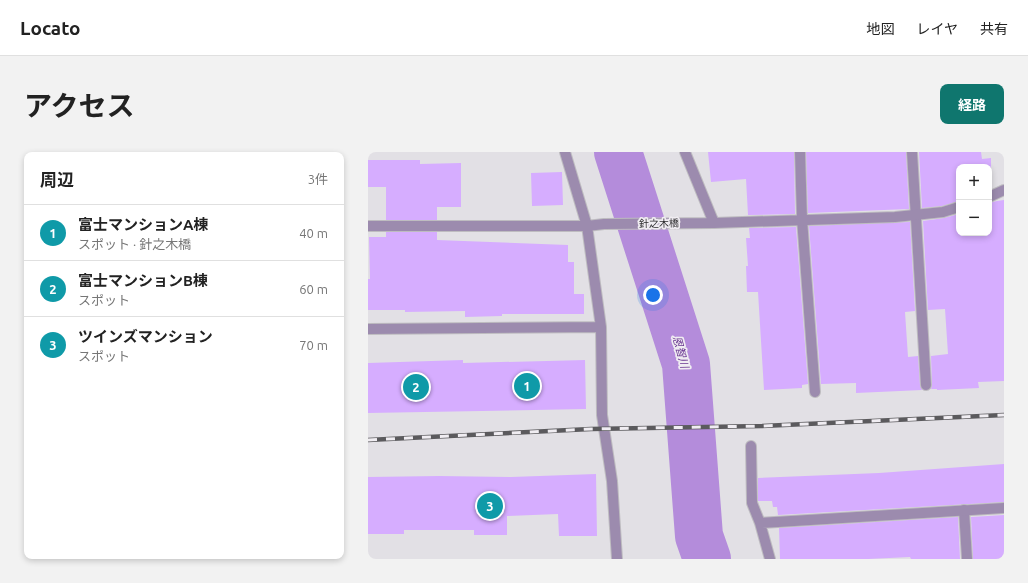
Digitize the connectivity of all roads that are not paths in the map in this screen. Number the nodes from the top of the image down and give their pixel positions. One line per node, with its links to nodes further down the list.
1 (566, 152): 12 (street)
2 (685, 152): 10 (street)
3 (800, 152): 9 (street)
4 (912, 152): 8 (street)
5 (1004, 190): 6 (street)
6 (992, 196)
7 (956, 208): 8 (street, 針之木橋)
8 (916, 214): 9 (street, 針之木橋); 15 (street)
9 (802, 219): 10 (street, 針之木橋); 16 (street)
10 (714, 223): 12 (street, 針之木橋)
11 (368, 226): 12 (street, 針之木橋)
12 (587, 226): 13 (street)
13 (601, 327): 14 (street); 21 (street)
14 (368, 329)
15 (926, 385)
16 (815, 392)
17 (751, 446): 20 (street)
18 (1004, 508): 19 (street)
19 (964, 510): 20 (street); 23 (street)
20 (760, 523): 22 (street)
21 (617, 559)
22 (770, 559)
23 (967, 559)

